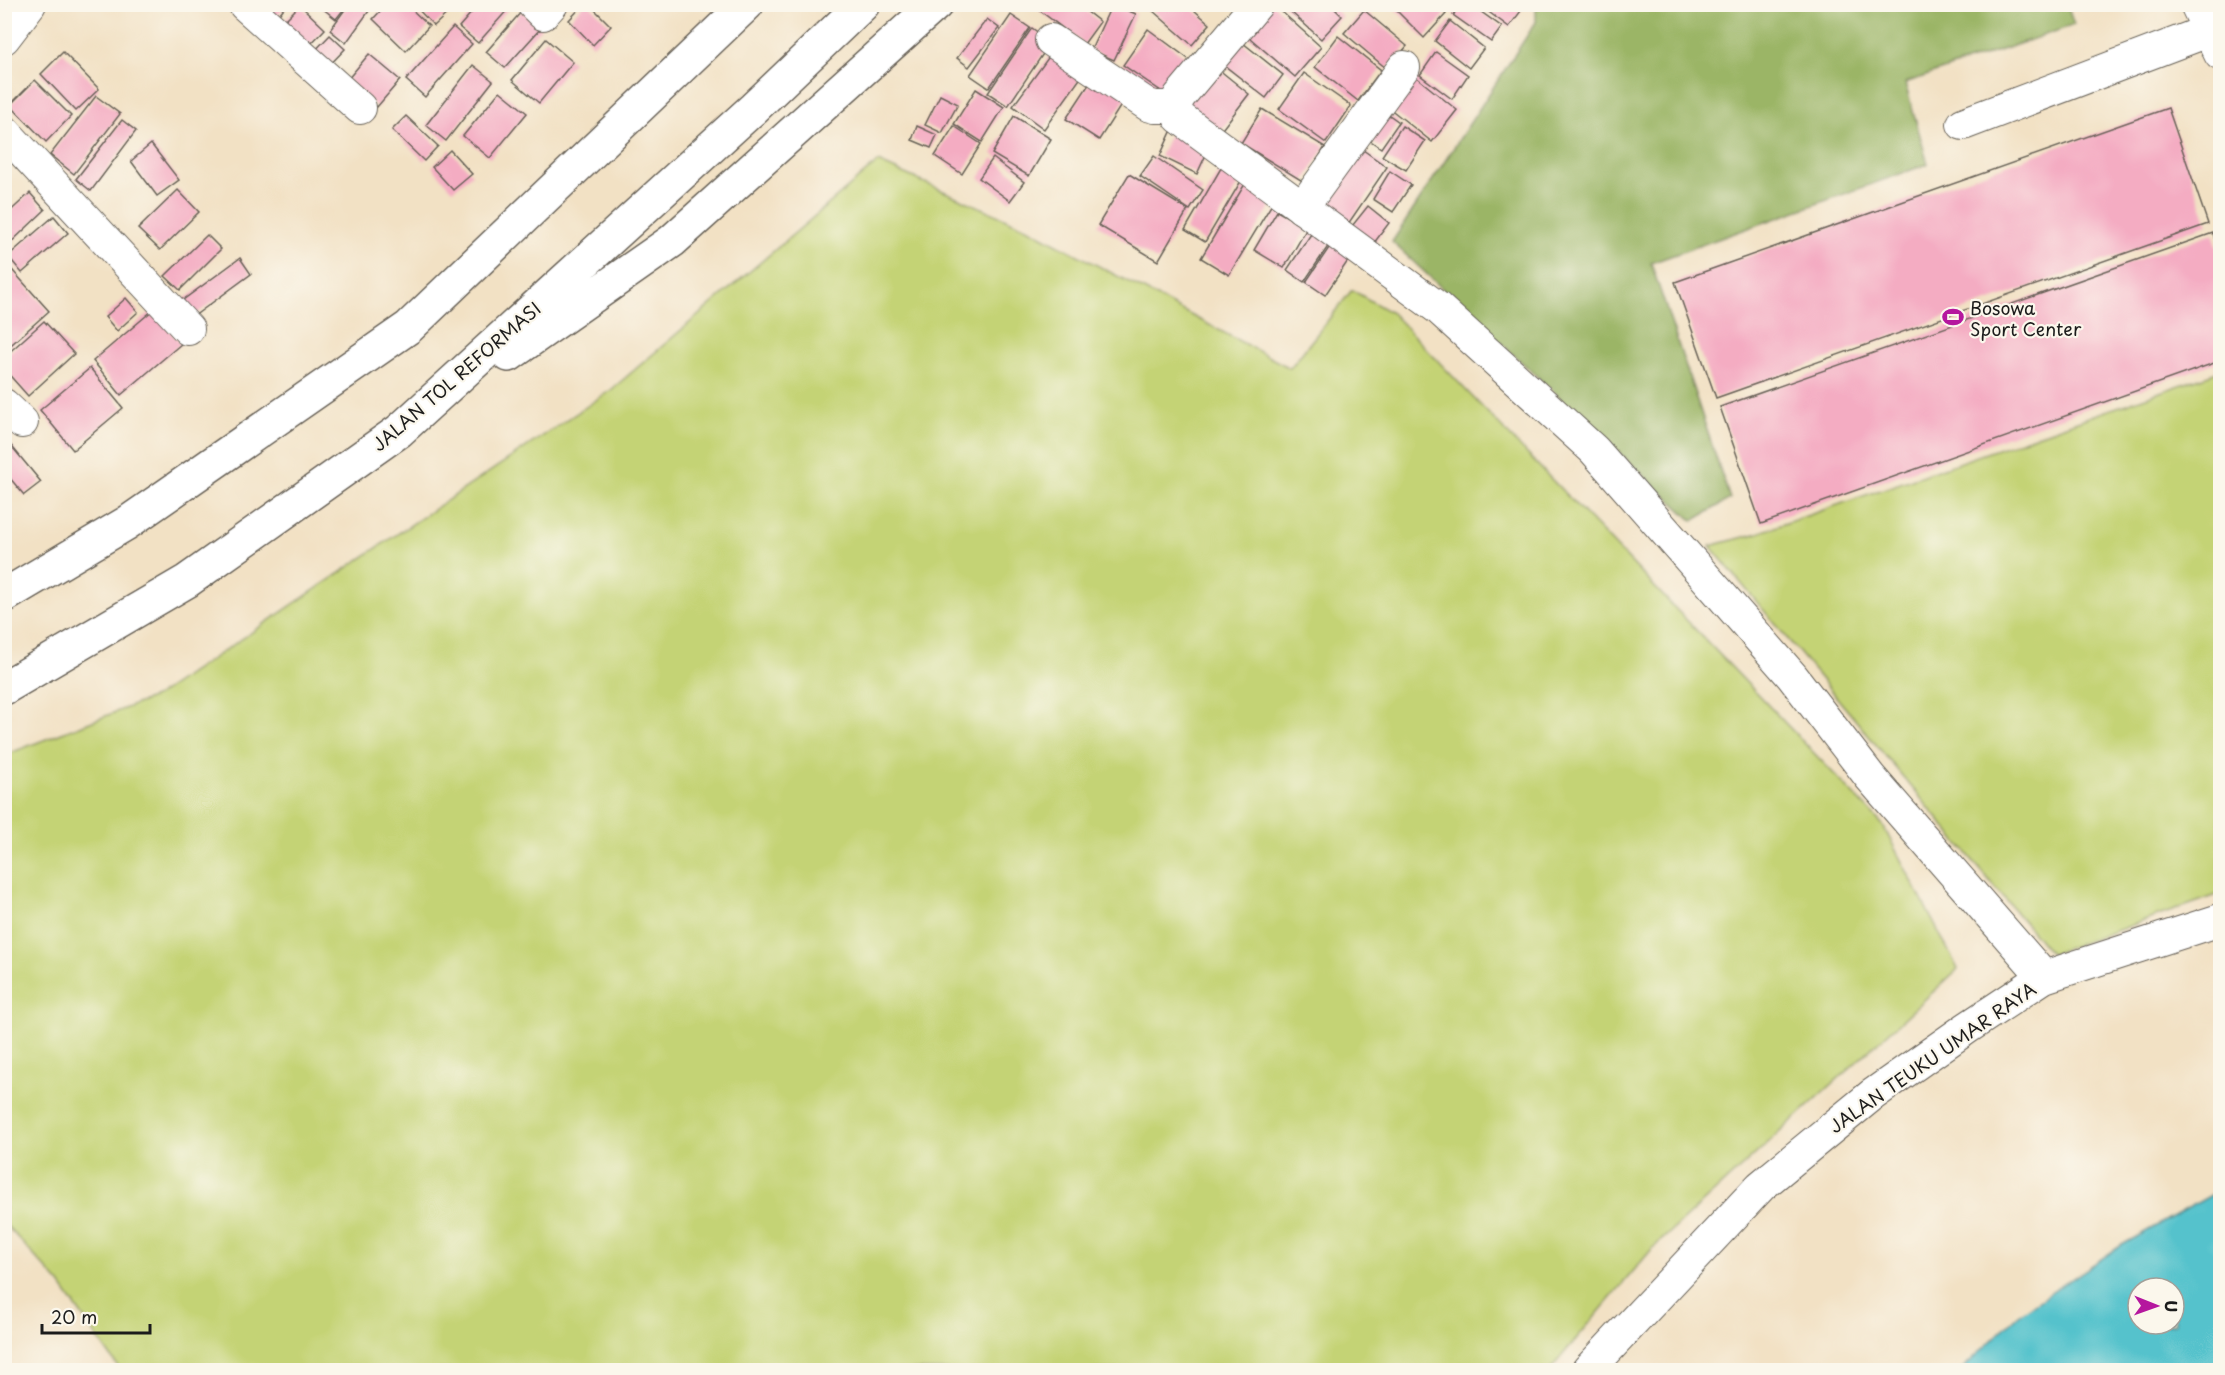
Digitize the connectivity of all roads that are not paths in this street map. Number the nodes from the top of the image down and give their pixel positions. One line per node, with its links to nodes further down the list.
1 (30, 4): 11 (street)
2 (244, 4): 15 (street)
3 (533, 4): 4 (street)
4 (552, 4)
5 (721, 4): 19 (highway)
6 (747, 4): 19 (highway)
7 (863, 4): 21 (highway, JALAN TOL REFORMASI)
8 (936, 4): 21 (highway)
9 (1257, 4): 14 (street)
10 (2208, 30): 16 (street)
11 (4, 38)
12 (1051, 40): 14 (street)
13 (1404, 67): 18 (street)
14 (1175, 107): 18 (street)
15 (360, 108)
16 (1963, 124)
17 (4, 131): 20 (street)
18 (1302, 208): 25 (street)
19 (409, 327): 22 (highway)
20 (188, 329)
21 (399, 431): 23 (highway, JALAN TOL REFORMASI)
22 (4, 596)
23 (4, 688)
24 (2220, 920): 25 (street, JALAN TEUKU UMAR RAYA)
25 (2044, 977): 26 (street, JALAN TEUKU UMAR RAYA)
26 (1588, 1371)

